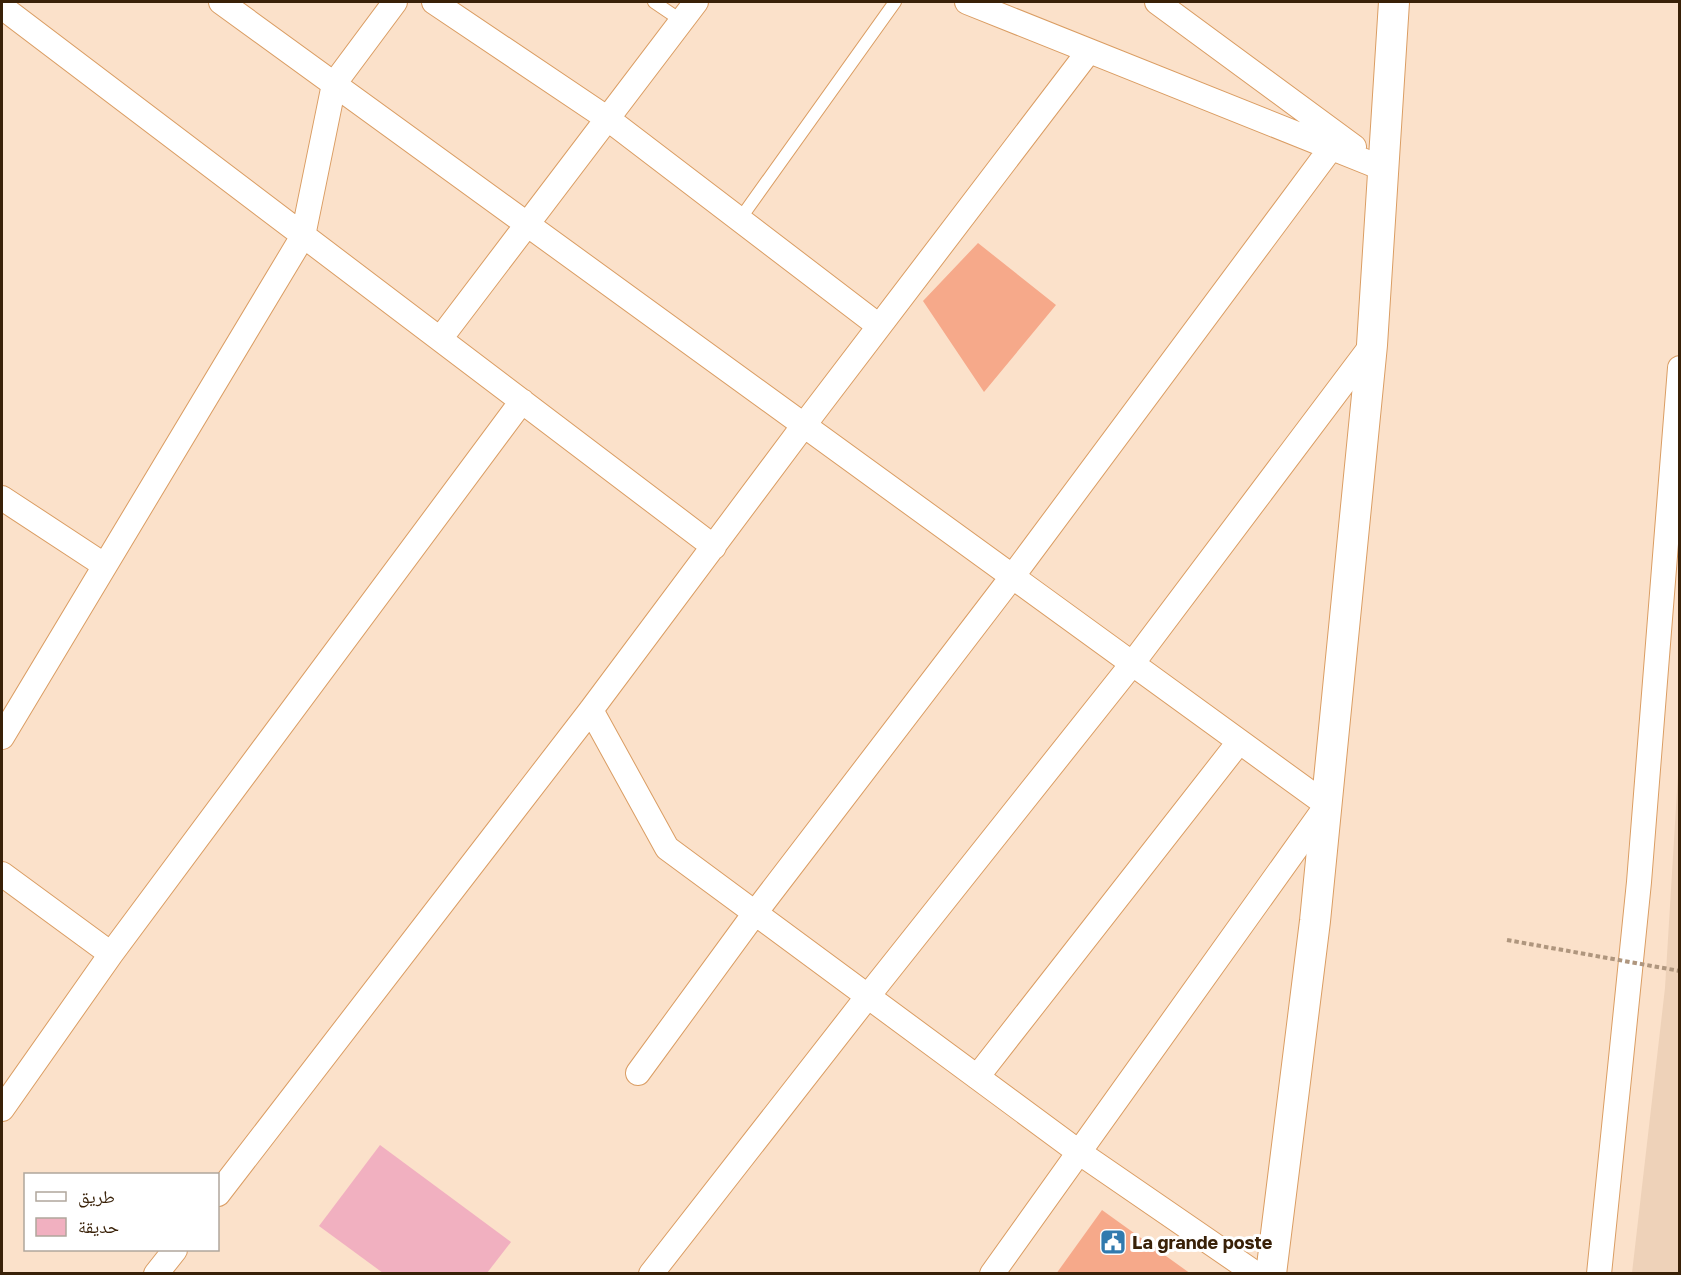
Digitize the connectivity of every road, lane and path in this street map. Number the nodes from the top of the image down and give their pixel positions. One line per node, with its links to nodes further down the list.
1 (221, 2): 13 (street)
2 (395, 2): 13 (street)
3 (434, 2): 14 (street)
4 (654, 2): 11 (lane)
5 (696, 2): 11 (street)
6 (895, 2): 17 (lane)
7 (967, 2): 12 (street)
8 (1157, 2): 16 (street)
9 (1394, 2): 16 (street)
10 (2, 7): 19 (street)
11 (681, 21): 14 (street)
12 (1089, 51): 15 (street); 20 (street)
13 (334, 84): 18 (street); 19 (street)
14 (608, 119): 17 (street); 18 (street)
15 (1332, 148): 16 (street); 29 (street)
16 (1382, 168): 22 (street)
17 (740, 219): 20 (street)
18 (527, 224): 21 (street); 25 (street)
19 (303, 236): 21 (street); 28 (street)
20 (879, 326): 25 (street)
21 (440, 339): 24 (street)
22 (1372, 345): 30 (street); 34 (street)
23 (1680, 368): 52 (street)
24 (522, 401): 27 (street); 38 (street)
25 (804, 425): 27 (street); 29 (street)
26 (2, 498): 28 (street)
27 (714, 547): 31 (street)
28 (104, 565): 32 (street)
29 (1012, 577): 30 (street); 36 (street)
30 (1132, 664): 33 (street); 40 (street)
31 (591, 710): 36 (street); 45 (street)
32 (2, 737)
33 (1239, 742): 34 (street); 42 (street)
34 (1327, 805): 44 (street); 51 (street)
35 (2, 874): 38 (street)
36 (756, 913): 40 (street); 41 (street)
37 (1506, 940): 39 (path, bridge)
38 (111, 954): 43 (street)
39 (1680, 971)
40 (868, 996): 42 (street); 48 (street)
41 (638, 1072)
42 (977, 1077): 44 (street)
43 (2, 1109)
44 (1080, 1153): 49 (street); 50 (street)
45 (219, 1193)
46 (174, 1251): 47 (street)
47 (156, 1274)
48 (651, 1274)
49 (992, 1274)
50 (1256, 1274)
51 (1271, 1274)
52 (1599, 1274)

